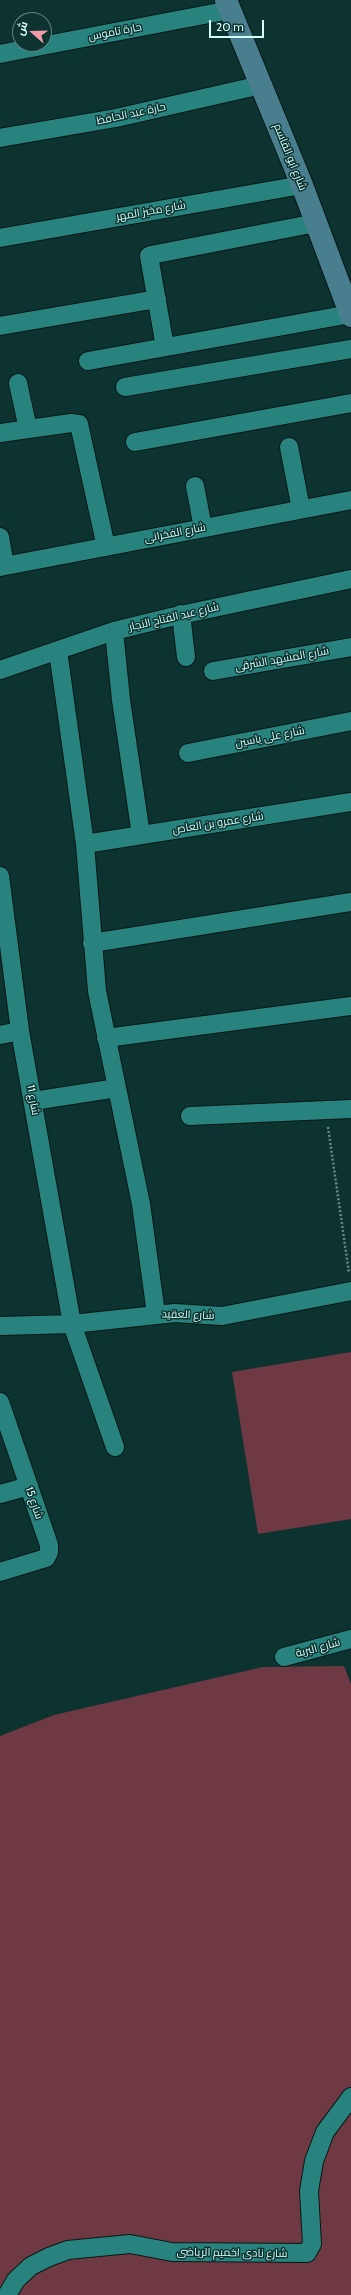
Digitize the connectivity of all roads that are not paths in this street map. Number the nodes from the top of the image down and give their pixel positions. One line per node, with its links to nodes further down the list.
1 (228, 5): 2 (street, حارة تاموس); 3 (street, شارع ابو القاسم)
2 (0, 54)
3 (261, 85): 4 (street, حارة عبد الحافظ); 5 (street, شارع ابو القاسم)
4 (0, 138)
5 (302, 185): 6 (street, شارع ابو القاسم); 7 (street, شارع مخبز المهر)
6 (316, 223): 8 (street); 9 (street, شارع ابو القاسم)
7 (0, 238)
8 (157, 299): 10 (street); 11 (street)
9 (351, 315): 11 (street)
10 (0, 326)
11 (165, 347): 13 (street)
12 (351, 349): 15 (street)
13 (88, 361)
14 (18, 383): 17 (street)
15 (125, 387)
16 (351, 403): 19 (street)
17 (28, 429): 18 (street); 26 (street)
18 (0, 434)
19 (135, 442)
20 (289, 448): 23 (street)
21 (195, 486): 24 (street)
22 (351, 500): 23 (street, شارع الفخرانى)
23 (301, 509): 24 (street, شارع الفخرانى)
24 (202, 528): 26 (street, شارع الفخرانى)
25 (0, 538): 27 (street)
26 (106, 547): 27 (street, شارع الفخرانى)
27 (2, 567)
28 (351, 579): 29 (street, شارع عبد الفتاح النجار)
29 (181, 614): 30 (street, شارع عبد الفتاح النجار); 33 (street)
30 (114, 632): 32 (street, شارع عبد الفتاح النجار); 39 (street)
31 (351, 647): 35 (street, شارع المشهد الشرقى)
32 (58, 651): 34 (street, شارع عبد الفتاح النجار); 40 (street)
33 (186, 657)
34 (0, 670)
35 (213, 671)
36 (351, 721): 37 (street, شارع على ياسين)
37 (188, 753)
38 (351, 802): 39 (street, شارع عمرو بن العاص)
39 (141, 835): 40 (street, شارع عمرو بن العاص)
40 (85, 844): 43 (street)
41 (0, 876): 44 (street, شارع 11)
42 (351, 902): 43 (street)
43 (92, 943): 48 (street)
44 (4, 951): 46 (street, شارع 11)
45 (351, 1006): 48 (street)
46 (20, 1031): 47 (street); 50 (street, شارع 11)
47 (0, 1035)
48 (106, 1038): 49 (street)
49 (117, 1088): 50 (street); 54 (street)
50 (33, 1101): 55 (street, شارع 11)
51 (351, 1109): 52 (street)
52 (190, 1116)
53 (350, 1283): 54 (street, شارع العقيد)
54 (156, 1314): 55 (street, شارع العقيد)
55 (72, 1324): 56 (street, شارع العقيد); 58 (street, شارع 11)
56 (0, 1326)
57 (0, 1402): 59 (street, شارع 15)
58 (115, 1447)
59 (29, 1486): 60 (street); 61 (street, شارع 15)
60 (0, 1494)
61 (0, 1572)
62 (351, 1639): 63 (street, شارع البربة)
63 (284, 1657)
64 (351, 2097): 65 (street, شارع نادى اخميم الرياضى)
65 (7, 2295)

